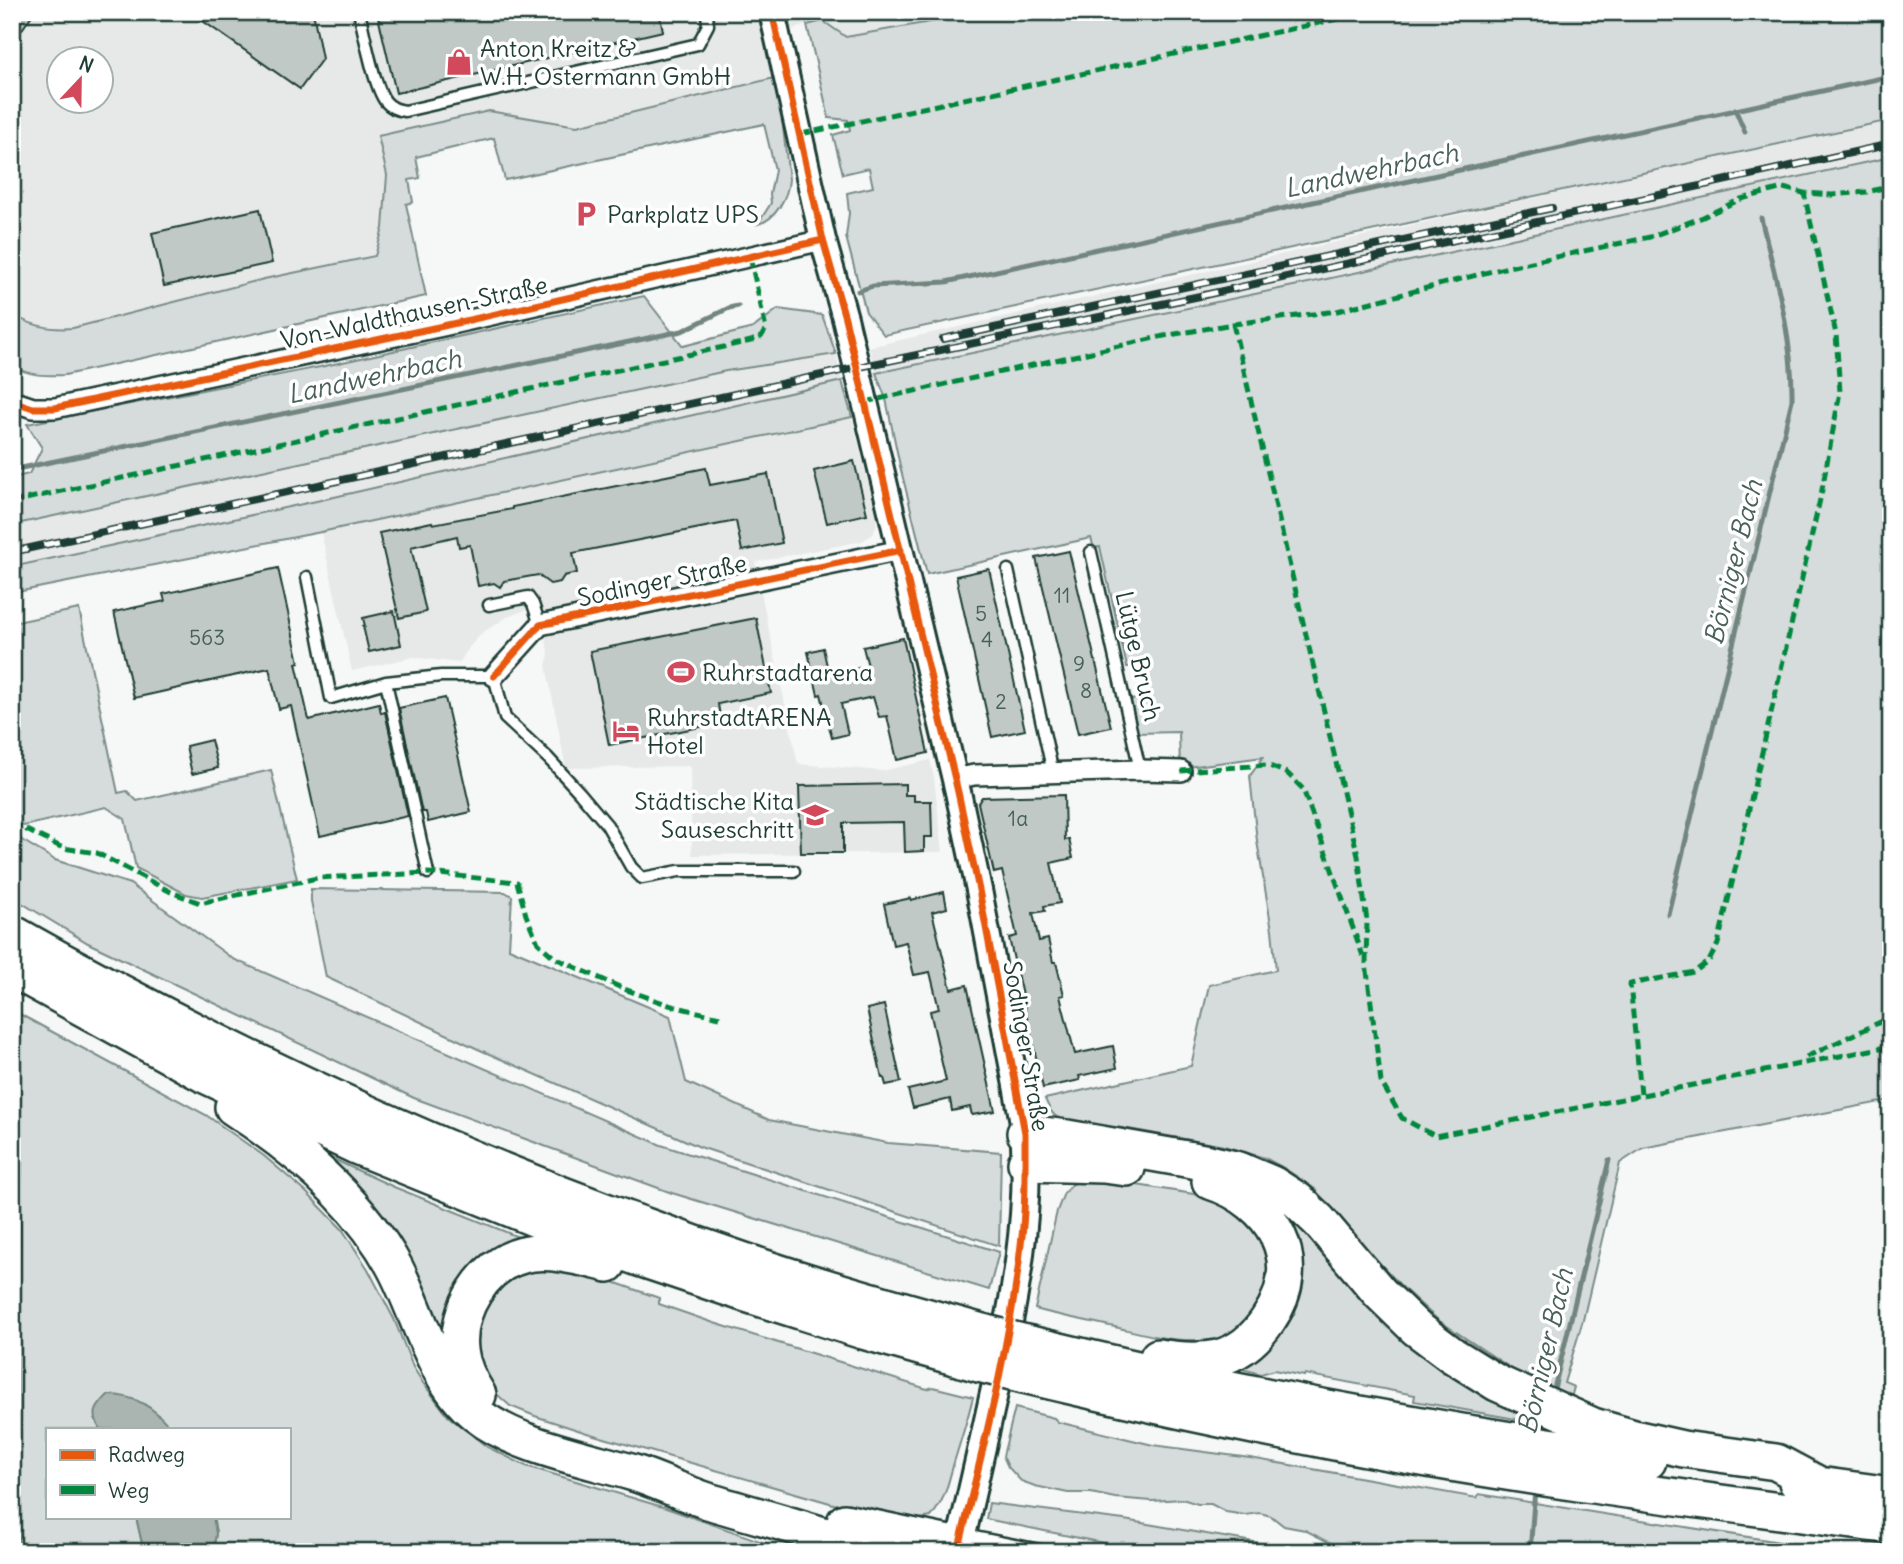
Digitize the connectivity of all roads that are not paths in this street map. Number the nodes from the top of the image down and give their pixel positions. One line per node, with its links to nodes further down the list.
1 (359, 12): 2 (lane)
2 (707, 12)
3 (772, 12): 4 (street, Sodinger Straße)
4 (823, 240): 5 (street, Von-Waldthausen-Straße); 6 (street, Sodinger Straße)
5 (12, 401)
6 (901, 550): 11 (street, Sodinger Straße); 17 (street, Sodinger Straße)
7 (1091, 552): 14 (lane, Lütge Bruch)
8 (1008, 570): 16 (lane)
9 (307, 576): 13 (lane)
10 (489, 605): 11 (lane)
11 (540, 625): 12 (street)
12 (494, 676): 13 (lane); 18 (lane)
13 (386, 682): 19 (lane)
14 (1140, 770): 15 (street); 16 (street)
15 (1181, 771)
16 (1053, 773): 17 (street)
17 (955, 779): 23 (street, Sodinger Straße)
18 (794, 871)
19 (428, 873)
20 (12, 933): 27 (highway)
21 (12, 970): 22 (highway)
22 (104, 1020): 26 (highway); 34 (highway)
23 (1025, 1148): 28 (highway); 30 (highway); 33 (main road, Sodinger Straße)
24 (12, 1154): 25 (lane)
25 (12, 1183)
26 (740, 1292): 27 (highway); 33 (highway)
27 (983, 1348): 28 (highway, bridge)
28 (1033, 1356): 29 (highway)
29 (1557, 1463): 30 (highway); 32 (highway)
30 (1819, 1485): 31 (highway)
31 (1891, 1494)
32 (1891, 1526)
33 (959, 1544): 35 (lane)
34 (876, 1552)
35 (1050, 1552)

